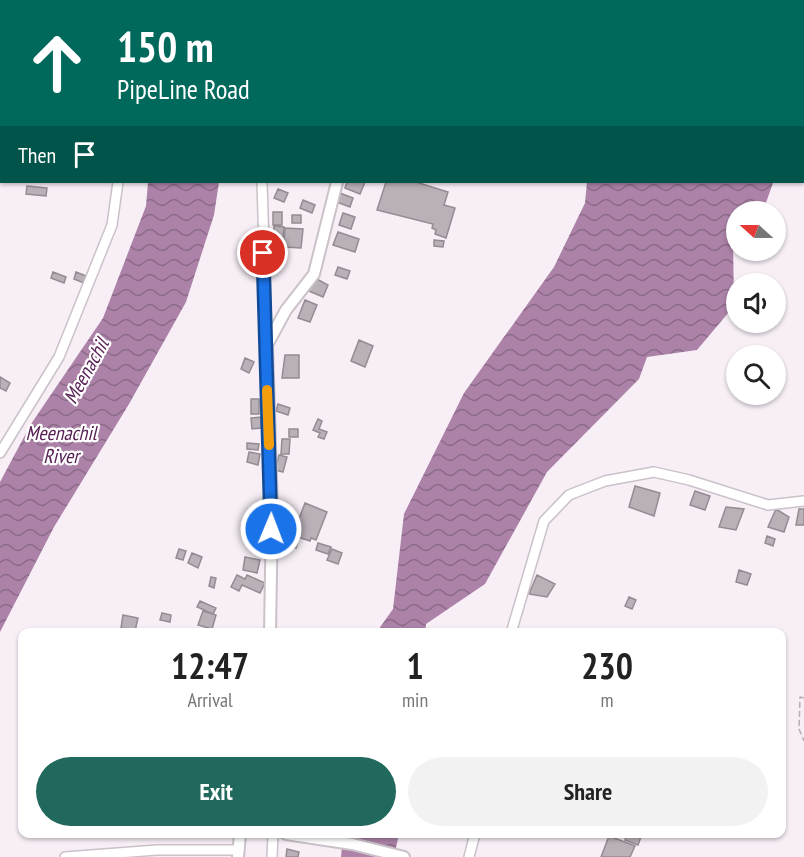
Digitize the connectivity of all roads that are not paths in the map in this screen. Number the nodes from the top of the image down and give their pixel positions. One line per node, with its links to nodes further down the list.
1 (118, 183): 5 (street)
2 (262, 183): 4 (street)
3 (337, 183): 4 (main road)
4 (267, 345): 7 (main road)
5 (0, 453)
6 (804, 501): 8 (street)
7 (270, 628)
8 (512, 628)
9 (240, 838): 13 (main road)
10 (273, 838): 15 (street)
11 (312, 838): 16 (main road)
12 (474, 838): 17 (street)
13 (239, 853): 14 (street)
14 (65, 857)
15 (272, 857)
16 (404, 857)
17 (470, 857)

